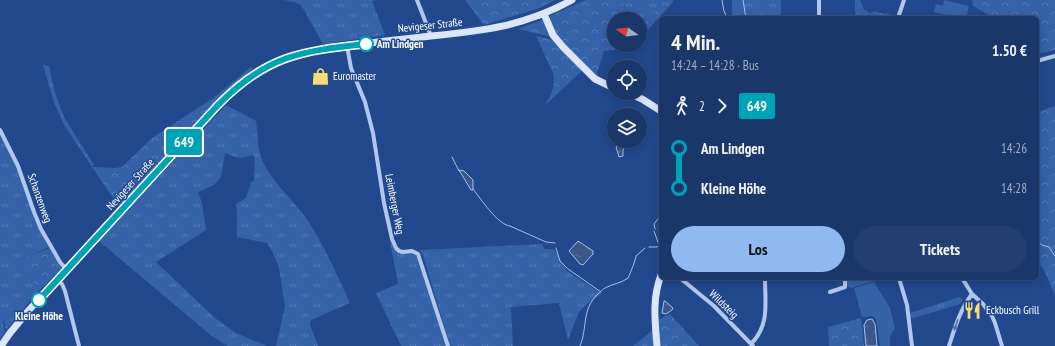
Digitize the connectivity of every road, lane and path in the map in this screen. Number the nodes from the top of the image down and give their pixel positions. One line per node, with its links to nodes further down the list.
1 (417, 0): 8 (street)
2 (572, 0): 5 (main road, Nevigeser Straße)
3 (819, 0): 6 (street)
4 (904, 0): 7 (street)
5 (544, 14): 8 (main road, Nevigeser Straße); 12 (main road)
6 (819, 16)
7 (899, 16)
8 (431, 36): 9 (main road, Nevigeser Straße)
9 (347, 46): 16 (main road, Nevigeser Straße); 29 (street, Leimberger Weg)
10 (1055, 56): 11 (street)
11 (1039, 60)
12 (607, 85)
13 (644, 100): 14 (main road)
14 (659, 110)
15 (0, 130): 16 (street, Schanzenweg)
16 (66, 270): 17 (main road, Nevigeser Straße)
17 (57, 280): 27 (main road, Nevigeser Straße); 28 (street)
18 (660, 280): 30 (main road)
19 (682, 280): 26 (street, Wildsteig)
20 (765, 280): 26 (street)
21 (846, 280): 24 (street)
22 (899, 280): 31 (street)
23 (963, 280): 25 (street)
24 (830, 292)
25 (972, 294): 32 (street, one-way to 32); 33 (street)
26 (752, 345)
27 (1, 346)
28 (79, 346)
29 (448, 346)
30 (657, 346)
31 (912, 346)
32 (949, 346)
33 (1002, 346)

